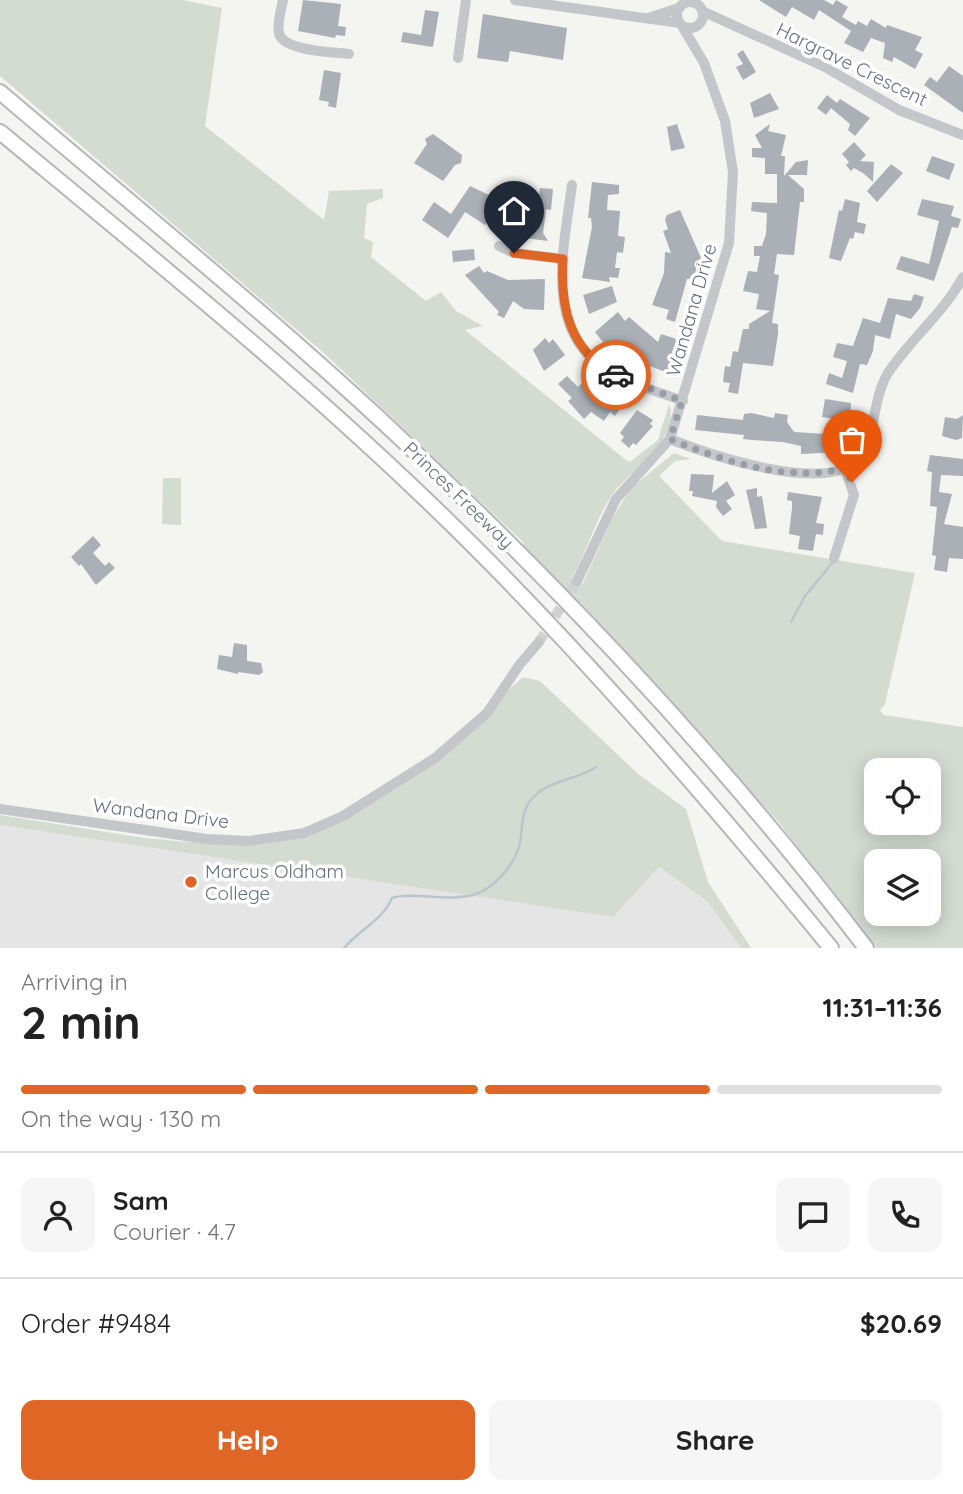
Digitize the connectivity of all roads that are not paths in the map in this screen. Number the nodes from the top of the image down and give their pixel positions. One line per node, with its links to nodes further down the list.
1 (283, 0): 8 (street)
2 (466, 0): 9 (street)
3 (515, 0): 6 (street)
4 (682, 4): 5 (street); 6 (street); 7 (street)
5 (700, 13): 7 (street); 10 (street, Wandana Drive); 13 (street, Hargrave Crescent)
6 (642, 20): 7 (street)
7 (681, 24): 10 (street, Wandana Drive)
8 (349, 54)
9 (458, 58)
10 (704, 63): 18 (street, Wandana Drive)
11 (0, 93): 26 (highway, Princes Freeway)
12 (0, 132): 25 (highway, Princes Freeway)
13 (963, 135)
14 (572, 185): 16 (street)
15 (499, 246): 16 (street)
16 (563, 259): 18 (street)
17 (963, 277): 20 (street)
18 (682, 401): 19 (street, Wandana Drive)
19 (670, 439): 20 (street); 22 (street, Wandana Drive)
20 (845, 468): 21 (street)
21 (834, 558)
22 (577, 581)
23 (539, 642): 24 (street, Wandana Drive)
24 (0, 809)
25 (831, 948)
26 (866, 948)

